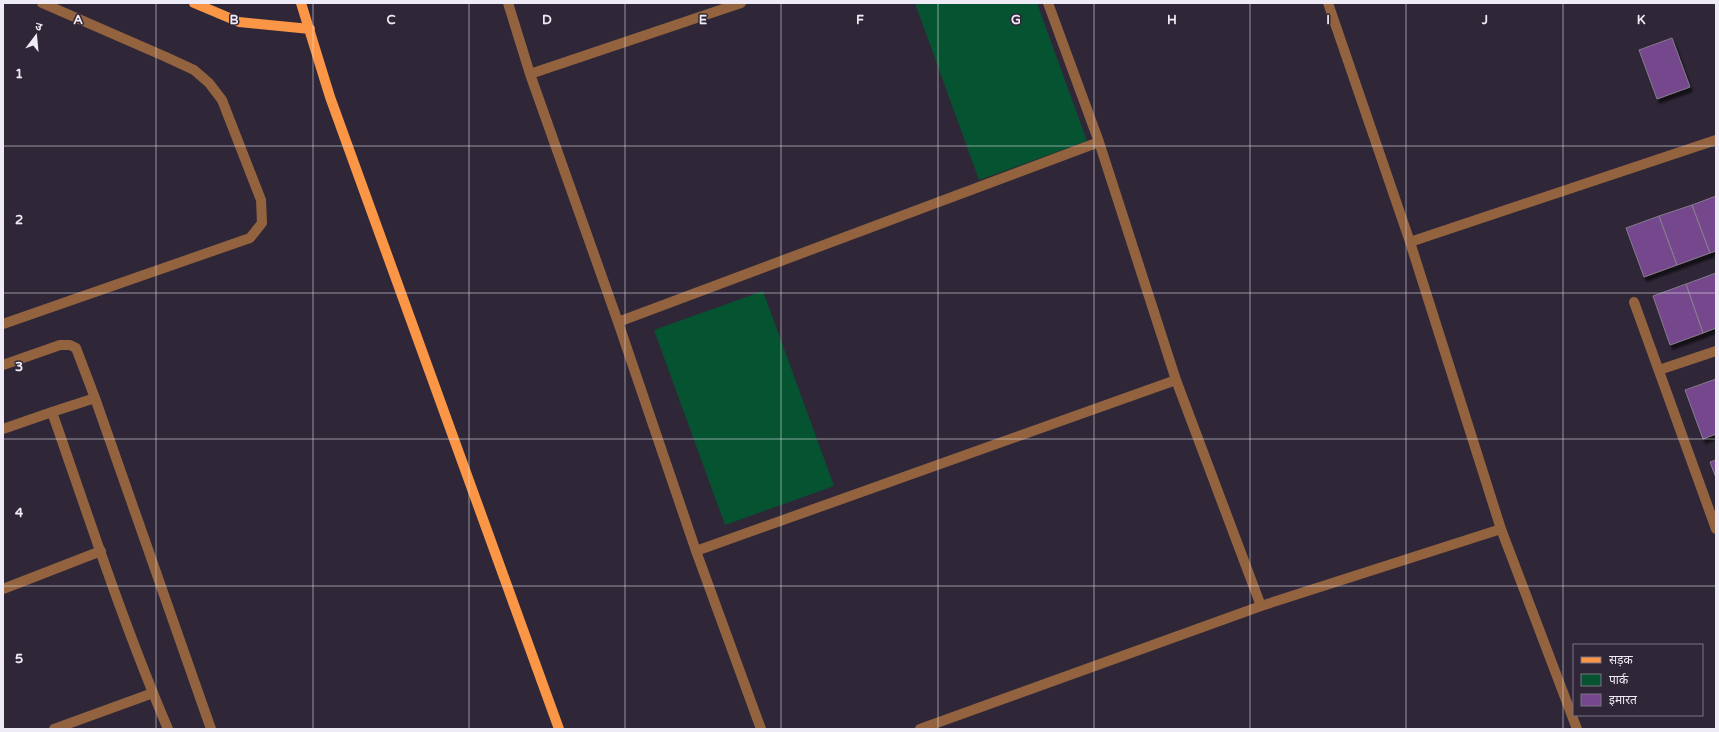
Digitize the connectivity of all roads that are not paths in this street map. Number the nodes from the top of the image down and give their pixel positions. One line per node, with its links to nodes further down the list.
1 (42, 3): 15 (street)
2 (194, 3): 8 (main road)
3 (301, 3): 8 (main road)
4 (508, 3): 9 (street)
5 (741, 3): 9 (street)
6 (1048, 3): 11 (street)
7 (1328, 3): 12 (street)
8 (310, 29): 33 (main road)
9 (530, 74): 14 (street)
10 (1716, 140): 12 (street)
11 (1099, 142): 14 (street); 19 (street)
12 (1410, 242): 24 (street)
13 (1634, 302): 18 (street)
14 (618, 322): 25 (street)
15 (3, 324)
16 (1716, 350): 18 (street)
17 (3, 365): 20 (street)
18 (1659, 370): 23 (street)
19 (1176, 380): 25 (street); 28 (street)
20 (96, 398): 21 (street); 32 (street)
21 (52, 412): 22 (street); 26 (street)
22 (3, 429)
23 (1716, 528)
24 (1501, 529): 28 (street); 36 (street)
25 (696, 551): 34 (street)
26 (101, 552): 27 (street); 29 (street)
27 (3, 589)
28 (1261, 606): 35 (street)
29 (153, 693): 30 (street); 31 (street)
30 (54, 729)
31 (168, 729)
32 (211, 729)
33 (559, 729)
34 (760, 729)
35 (920, 729)
36 (1577, 729)

